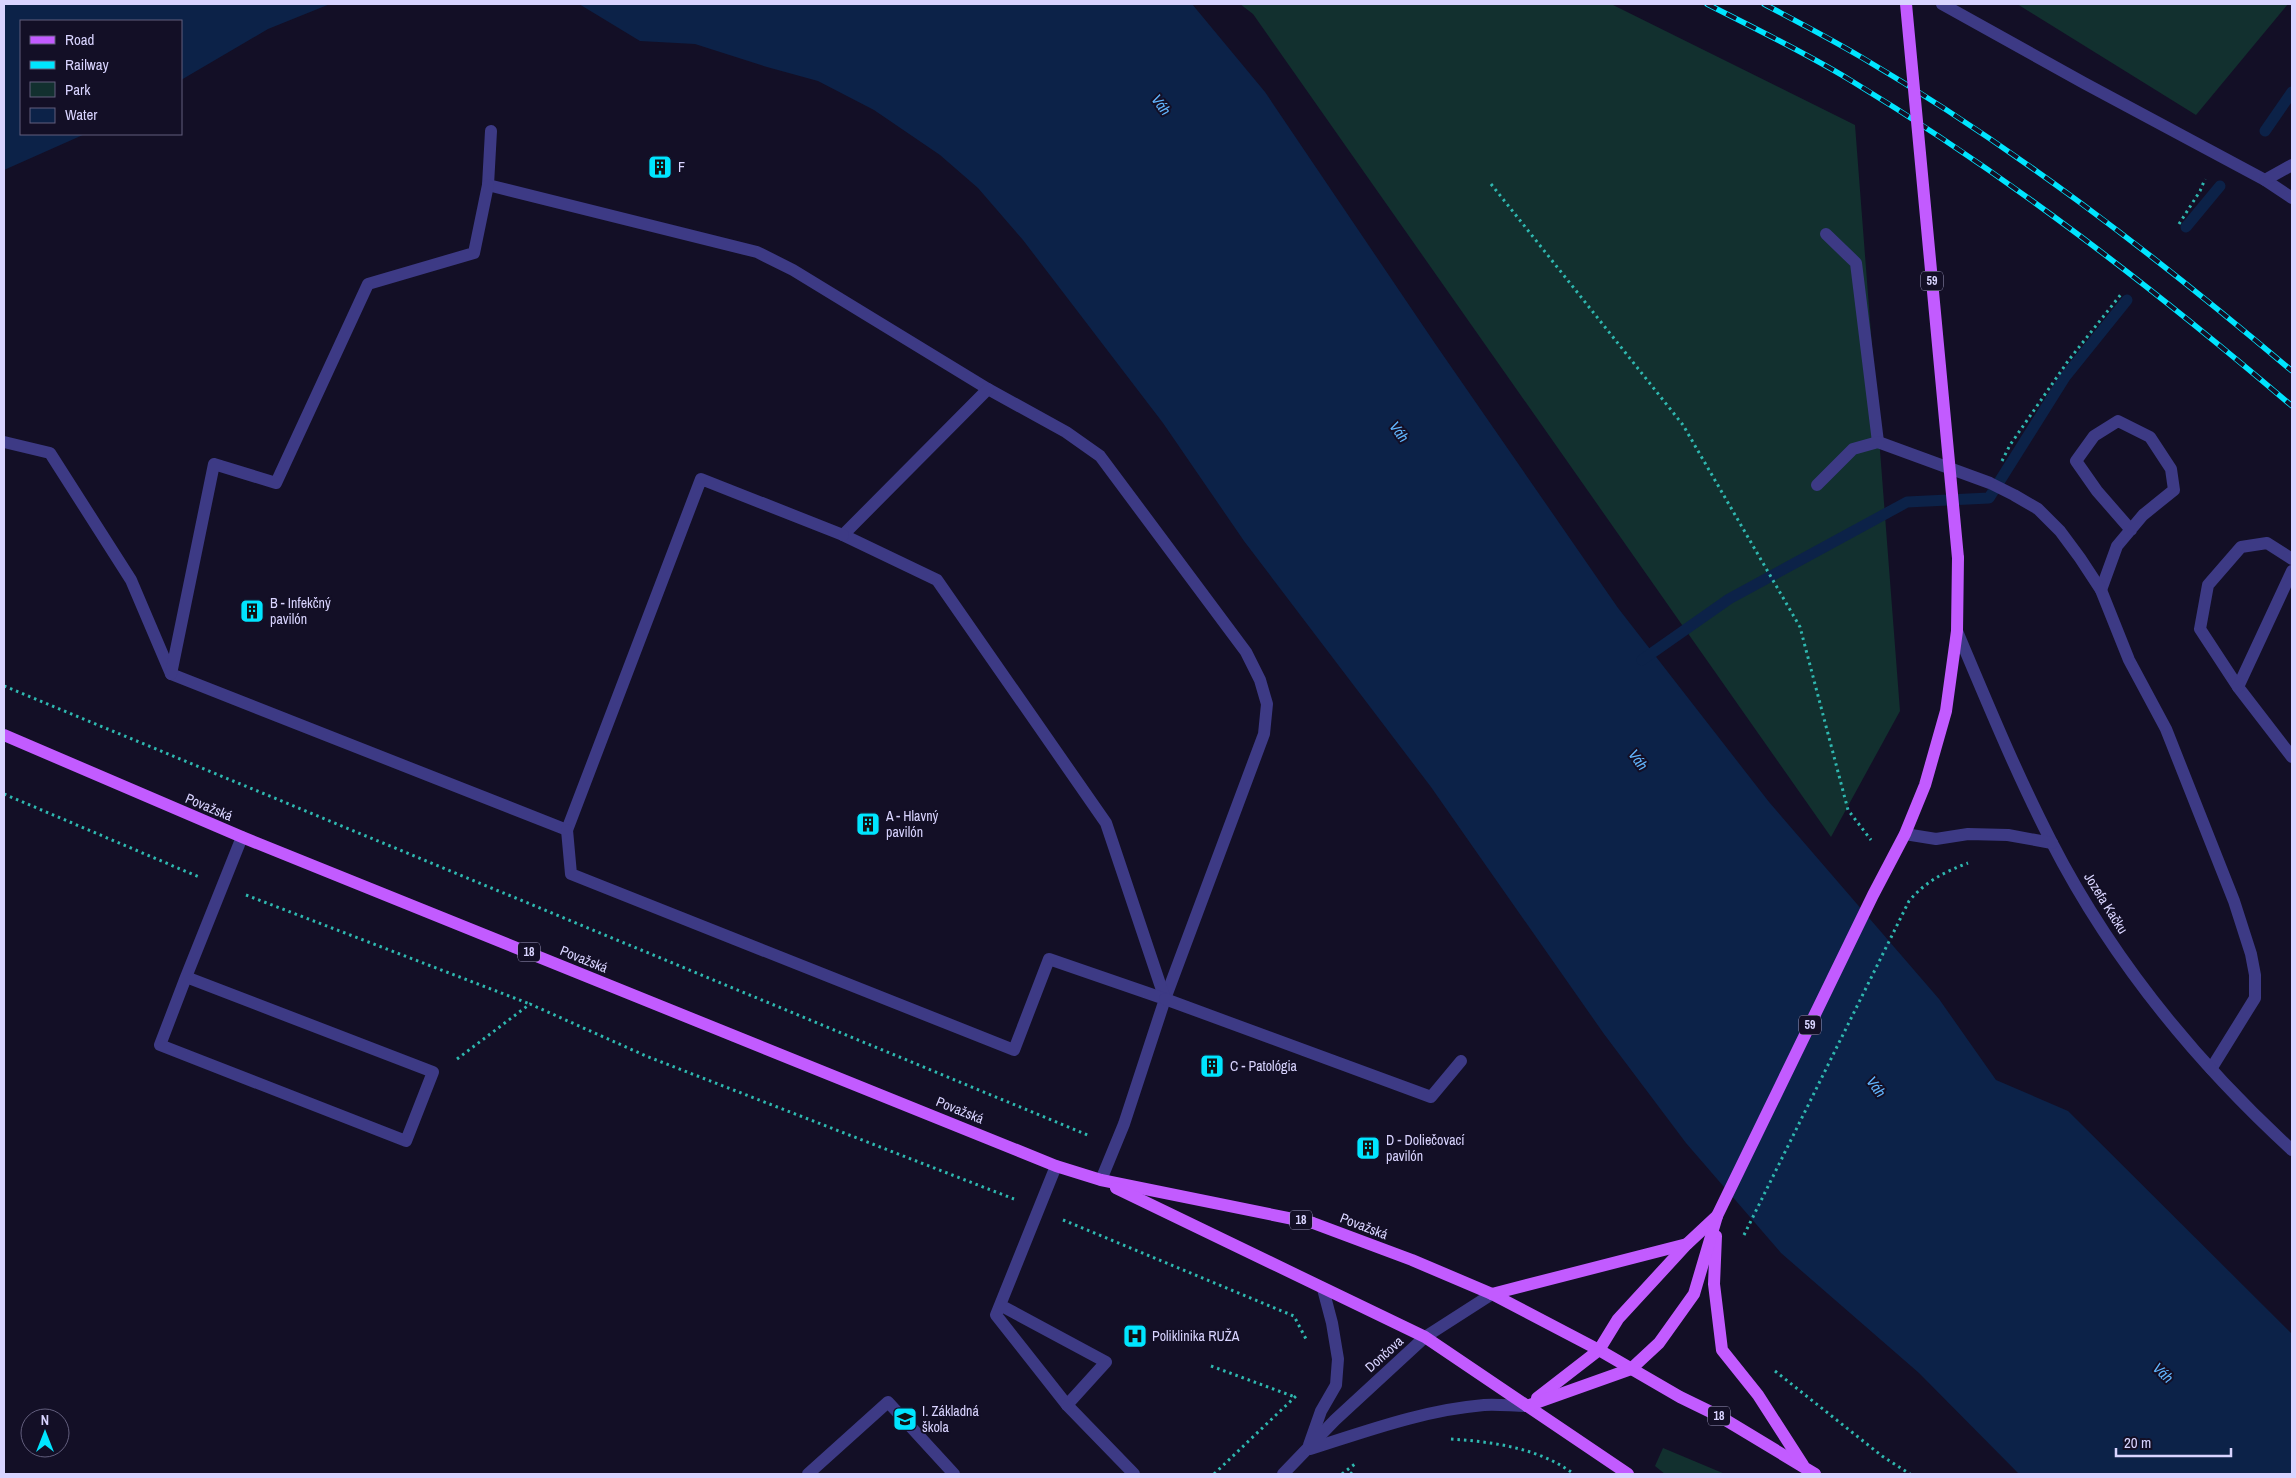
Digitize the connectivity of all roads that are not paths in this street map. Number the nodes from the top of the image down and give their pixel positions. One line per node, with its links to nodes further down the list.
1 (1906, 4): 18 (main road, 59, bridge)
2 (1942, 4): 5 (street)
3 (491, 131): 6 (street)
4 (2292, 165): 5 (street)
5 (2265, 180): 7 (street)
6 (488, 184): 9 (street); 19 (street)
7 (2292, 198)
8 (1826, 234): 11 (street)
9 (988, 389): 14 (street); 28 (street)
10 (4, 442): 19 (street)
11 (1878, 442): 12 (street); 17 (street)
12 (1817, 485)
13 (2131, 530): 13 (street); 17 (street)
14 (844, 535): 23 (street); 28 (street)
15 (2292, 560): 20 (street)
16 (2292, 571): 20 (street)
17 (2101, 590): 30 (street)
18 (1958, 631): 24 (main road, 59); 26 (street, Jozefa Kačku)
19 (171, 674): 23 (street)
20 (2238, 687): 22 (street)
21 (4, 735): 25 (main road, Považská / 18)
22 (2292, 757)
23 (567, 830): 28 (street)
24 (1905, 834): 26 (street); 34 (main road, 59)
25 (242, 837): 27 (street); 32 (main road, Považská / 18)
26 (2052, 843): 30 (street, Jozefa Kačku)
27 (186, 977): 27 (street)
28 (1165, 999): 29 (street); 33 (street)
29 (1461, 1061)
30 (2210, 1069): 31 (street, Jozefa Kačku)
31 (2292, 1150)
32 (1056, 1166): 33 (main road, Považská / 18); 38 (street)
33 (1101, 1180): 36 (main road, Považská / 18); 37 (main road, Považská / 18)
34 (1717, 1216): 35 (main road); 41 (main road); 45 (main road)
35 (1687, 1244): 37 (main road); 40 (main road)
36 (1323, 1288): 39 (main road, Považská / 18); 44 (street, Dončova)
37 (1492, 1294): 39 (street, Dončova); 40 (main road, Považská / 18)
38 (1000, 1305): 42 (street); 42 (street)
39 (1425, 1337): 43 (main road, Považská / 18); 44 (street, Dončova)
40 (1599, 1350): 41 (main road, 18); 43 (main road)
41 (1631, 1368): 43 (main road); 45 (main road, 18)
42 (1067, 1405): 48 (street)
43 (1527, 1406): 44 (street); 50 (main road, 18)
44 (1307, 1450): 49 (street, Dončova)
45 (1804, 1467): 51 (main road, 18)
46 (808, 1474): 47 (street)
47 (954, 1474)
48 (1134, 1474)
49 (1283, 1474)
50 (1628, 1474)
51 (1815, 1474)

